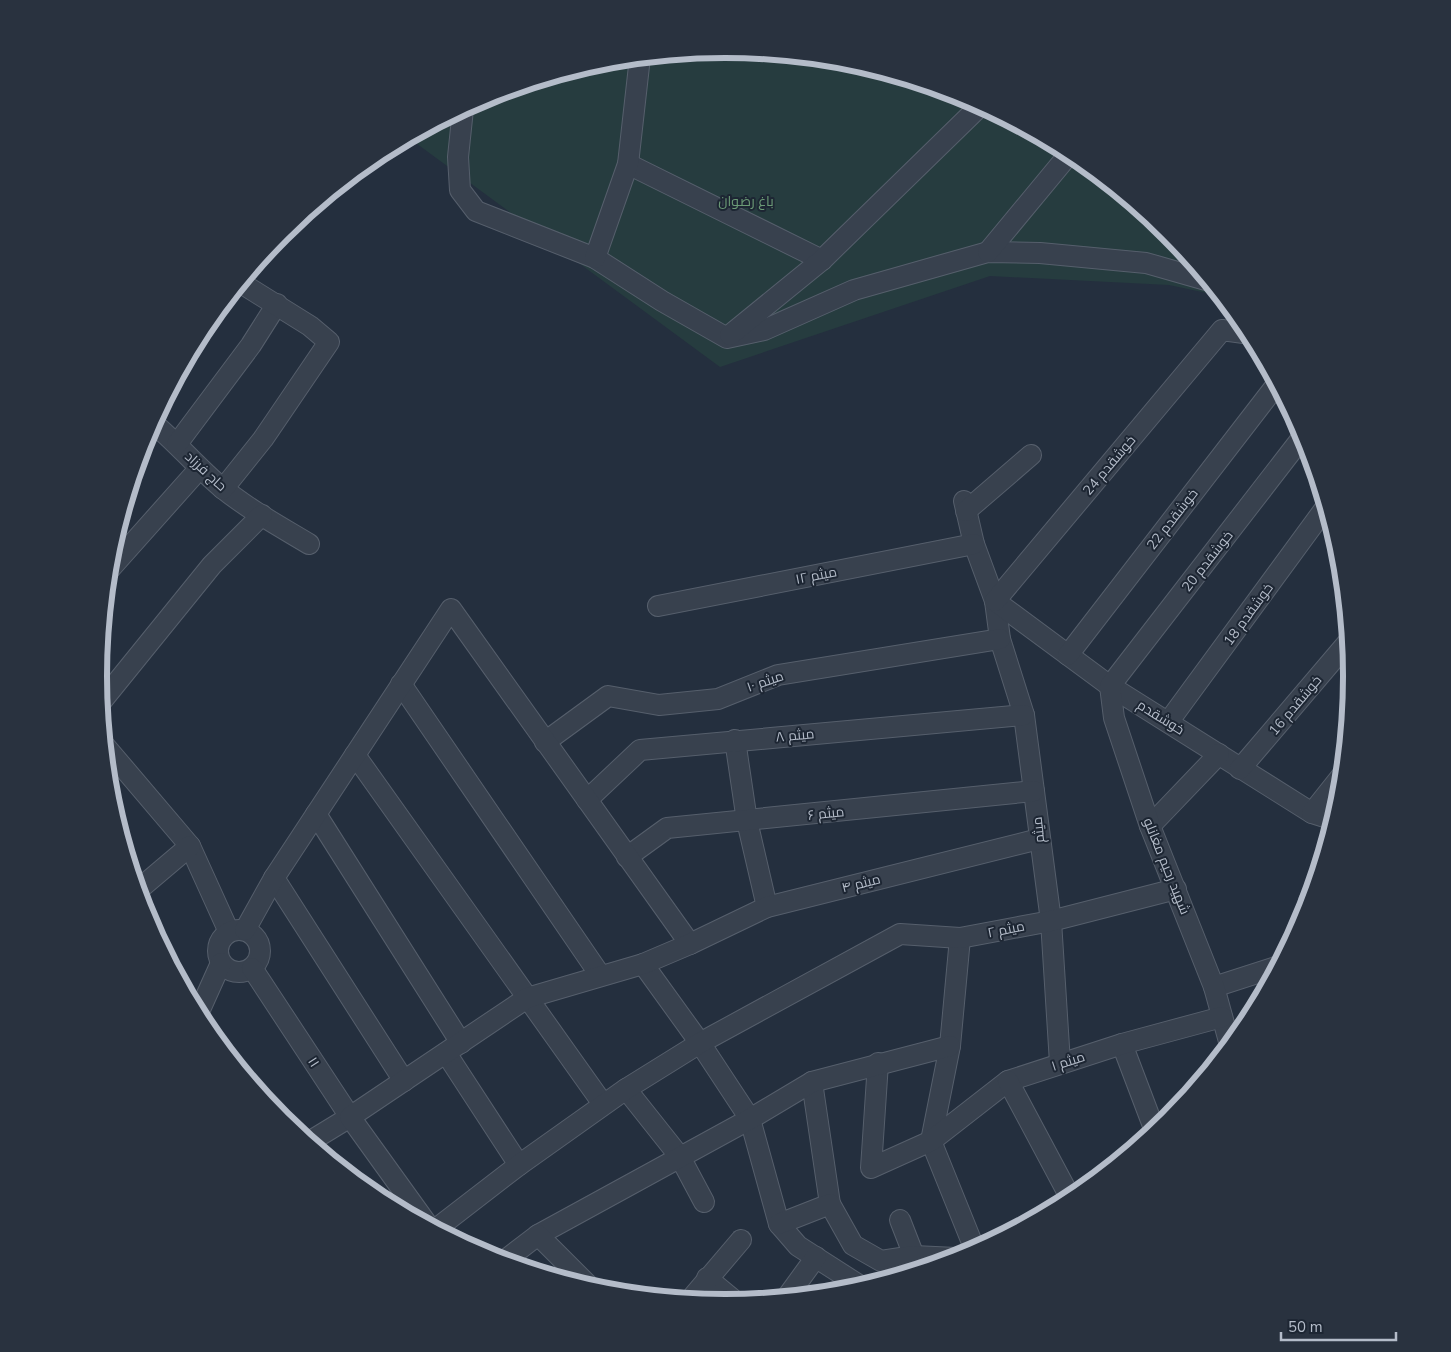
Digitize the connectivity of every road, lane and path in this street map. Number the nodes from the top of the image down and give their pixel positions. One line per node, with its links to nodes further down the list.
1 (639, 64): 5 (street)
2 (974, 110): 8 (street)
3 (462, 117): 7 (street)
4 (1064, 159): 6 (street)
5 (628, 164): 7 (street); 8 (street)
6 (988, 252): 9 (street); 13 (street)
7 (595, 258): 13 (street)
8 (822, 260): 13 (street)
9 (1188, 267)
10 (246, 286): 11 (street)
11 (277, 304): 17 (street); 20 (street)
12 (1240, 333): 26 (street, خوشقدم 24)
13 (727, 338)
14 (1273, 389): 30 (street, خوشقدم 22)
15 (159, 428): 17 (street, حاج فرزاد)
16 (1298, 442): 32 (street, خوشقدم 20)
17 (177, 444): 19 (street, حاج فرزاد)
18 (1031, 455): 24 (street, میثم)
19 (199, 468): 20 (street, حاج فرزاد); 25 (street)
20 (223, 489): 22 (street, حاج فرزاد)
21 (1322, 513): 35 (street, خوشقدم 18)
22 (262, 515): 23 (street, حاج فرزاد); 33 (street)
23 (309, 544)
24 (974, 544): 26 (street, میثم); 27 (street, ۱۲ میثم)
25 (118, 560)
26 (995, 601): 28 (street, میثم); 30 (street, خوشقدم)
27 (658, 606)
28 (1000, 639): 34 (street, میثم); 37 (street, ۱۰ میثم)
29 (1343, 648): 41 (street, خوشقدم 16)
30 (1068, 655): 32 (street, خوشقدم)
31 (401, 684): 37 (street); 40 (street); 65 (street)
32 (1110, 686): 35 (street, خوشقدم); 49 (street, شهید رحیم مغانلو)
33 (107, 694)
34 (1024, 715): 36 (street, ۸ میثم); 43 (street, میثم)
35 (1169, 721): 39 (street, خوشقدم)
36 (735, 740): 44 (street, ۸ میثم); 48 (street)
37 (545, 742): 44 (street)
38 (112, 754): 51 (street)
39 (1219, 754): 41 (street, خوشقدم); 49 (street)
40 (355, 755): 46 (street); 67 (street)
41 (1240, 769): 45 (street, خوشقدم)
42 (1334, 785): 45 (street)
43 (1034, 791): 48 (street, ۶ میثم); 50 (street, میثم)
44 (587, 800): 52 (street)
45 (1312, 813): 47 (street, خوشقدم)
46 (316, 814): 53 (street); 74 (street)
47 (1327, 818)
48 (747, 821): 52 (street, ۶ میثم); 56 (street)
49 (1150, 826): 55 (street, شهید رحیم مغانلو)
50 (1039, 839): 56 (street, ۴ میثم); 57 (street, میثم)
51 (190, 846): 54 (street); 58 (street)
52 (627, 857): 60 (street)
53 (274, 878): 58 (street); 77 (street)
54 (144, 885)
55 (1176, 889): 57 (street, ۲ میثم); 66 (street, شهید رحیم مغانلو)
56 (767, 907): 60 (street, ۴ میثم)
57 (1051, 921): 59 (street, ۲ میثم); 76 (street, میثم)
58 (237, 931): 61 (street); 63 (street)
59 (960, 938): 71 (street, ۲ میثم); 73 (street)
60 (690, 944): 62 (street, ۴ میثم)
61 (221, 963): 63 (street); 68 (street)
62 (643, 964): 65 (street, ۴ میثم); 71 (street)
63 (252, 968): 82 (street, ۱۱)
64 (1270, 969): 66 (street)
65 (600, 975): 67 (street, ۴ میثم)
66 (1214, 987): 69 (street, شهید رحیم مغانلو)
67 (527, 998): 74 (street, ۴ میثم); 81 (street)
68 (202, 1005)
69 (1222, 1016): 70 (street, شهید رحیم مغانلو); 72 (street, ۱ میثم)
70 (1228, 1037)
71 (700, 1043): 80 (street, ۲ میثم); 83 (street)
72 (1122, 1044): 76 (street, ۱ میثم); 84 (street)
73 (950, 1046): 75 (street); 86 (street)
74 (453, 1048): 77 (street, ۴ میثم); 88 (street)
75 (878, 1063): 79 (street); 86 (street, ۱ میثم)
76 (1060, 1063): 78 (street, ۱ میثم)
77 (404, 1081): 82 (street, ۴ میثم)
78 (1008, 1081): 86 (street, ۱ میثم); 89 (street)
79 (812, 1082): 83 (street); 91 (street)
80 (626, 1089): 81 (street, ۲ میثم); 87 (street)
81 (603, 1104): 88 (street, ۲ میثم)
82 (350, 1117): 85 (street); 92 (street, ۱۱)
83 (750, 1118): 87 (street); 94 (street)
84 (1152, 1123)
85 (315, 1138)
86 (931, 1141): 98 (street)
87 (680, 1157): 90 (street); 96 (street)
88 (519, 1165): 95 (street, ۲ میثم)
89 (1067, 1191)
90 (704, 1202)
91 (830, 1204): 94 (street); 100 (street)
92 (420, 1214)
93 (900, 1220): 100 (street)
94 (779, 1224): 101 (street)
95 (441, 1225)
96 (538, 1235): 99 (street); 103 (street)
97 (741, 1240): 104 (street)
98 (972, 1243)
99 (511, 1256)
100 (914, 1256): 102 (street)
101 (816, 1257): 105 (street); 106 (street)
102 (936, 1257)
103 (580, 1277)
104 (708, 1278): 107 (street); 108 (street)
105 (853, 1281)
106 (792, 1290)
107 (696, 1293)
108 (727, 1294)

